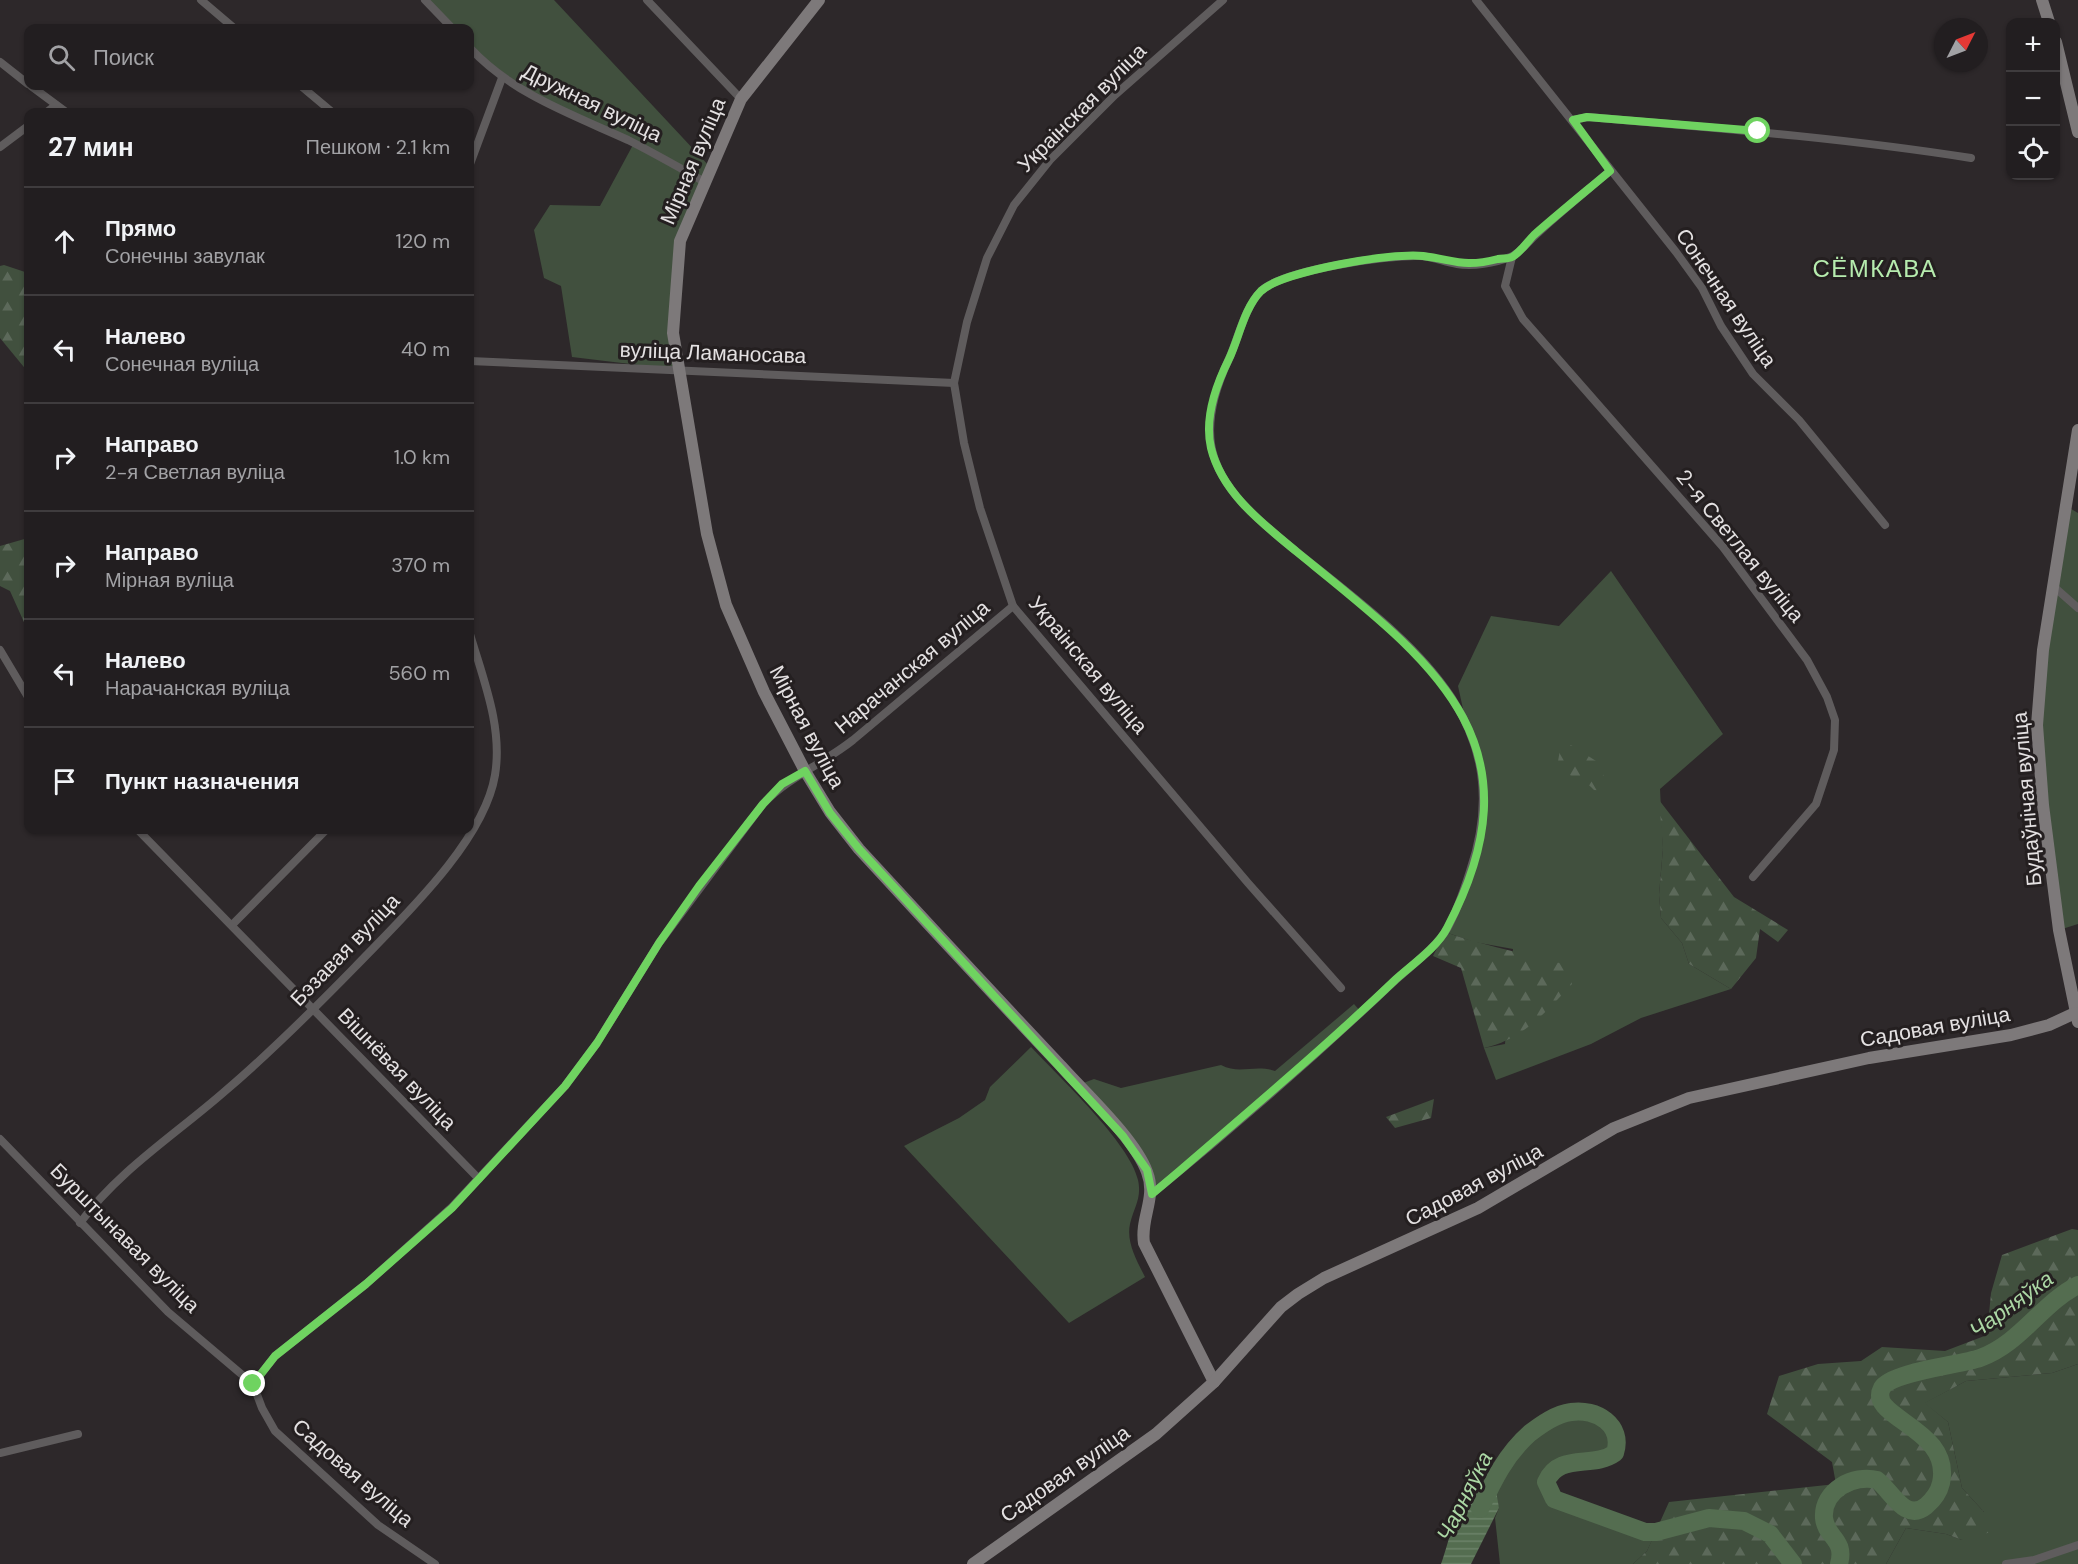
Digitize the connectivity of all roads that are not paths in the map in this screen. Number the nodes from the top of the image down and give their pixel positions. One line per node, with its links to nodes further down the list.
1 (201, 0): 9 (street)
2 (425, 0): 10 (street)
3 (647, 0): 18 (street)
4 (819, 0): 18 (street, Мірная вуліца)
5 (1223, 0): 34 (street, Украінская вуліца)
6 (1476, 0): 23 (street, Сонечная вуліца)
7 (2042, 0): 8 (street)
8 (2048, 18)
9 (229, 24)
10 (448, 24)
11 (474, 52): 14 (street, Дружная вуліца)
12 (0, 62): 15 (street)
13 (2060, 62): 25 (street)
14 (502, 78): 27 (street); 30 (street, Дружная вуліца)
15 (24, 80)
16 (36, 90): 19 (street)
17 (306, 90): 22 (street)
18 (741, 99): 30 (street, Мірная вуліца)
19 (56, 105): 20 (street); 21 (street)
20 (52, 108)
21 (60, 108)
22 (327, 108)
23 (1573, 120): 28 (street); 29 (street, Сонечная вуліца)
24 (24, 129): 26 (street)
25 (2078, 132)
26 (0, 147)
27 (474, 153)
28 (1971, 158)
29 (1610, 171): 31 (street); 36 (street, Сонечная вуліца)
30 (705, 182): 33 (street, Мірная вуліца)
31 (1512, 257): 48 (street, 2-я Светлая вуліца); 55 (street)
32 (474, 361): 33 (street, вуліца Ламаносава)
33 (680, 370): 34 (street, вуліца Ламаносава); 43 (street, Мірная вуліца)
34 (954, 383): 38 (street, Украінская вуліца)
35 (2078, 430): 37 (street, Будаўнічая вуліца)
36 (1885, 525)
37 (2053, 586): 39 (street); 52 (street, Будаўнічая вуліца)
38 (1013, 606): 43 (street, Нарачанская вуліца); 50 (street, Украінская вуліца)
39 (2078, 608)
40 (474, 648): 44 (street, Бэзавая вуліца)
41 (0, 650): 42 (street)
42 (24, 690)
43 (805, 771): 54 (street, Нарачанская вуліца); 55 (street, Мірная вуліца)
44 (474, 827)
45 (142, 834): 49 (street, Вішнёвая вуліца)
46 (322, 834): 49 (street)
47 (469, 834): 51 (street, Бэзавая вуліца)
48 (1753, 877)
49 (232, 926): 51 (street, Вішнёвая вуліца)
50 (1341, 988)
51 (314, 1009): 54 (street, Вішнёвая вуліца); 56 (street, Бэзавая вуліца)
52 (2077, 1015): 57 (street, Садовая вуліца)
53 (0, 1139): 56 (street, Бурштынавая вуліца)
54 (479, 1179): 58 (street, Нарачанская вуліца)
55 (1152, 1194): 57 (street)
56 (80, 1223): 58 (street, Бурштынавая вуліца)
57 (1214, 1382): 63 (street, Садовая вуліца)
58 (253, 1384): 62 (street, Садовая вуліца)
59 (78, 1434): 60 (street)
60 (0, 1453)
61 (2078, 1545): 64 (street)
62 (435, 1564)
63 (973, 1564)
64 (2006, 1564)

